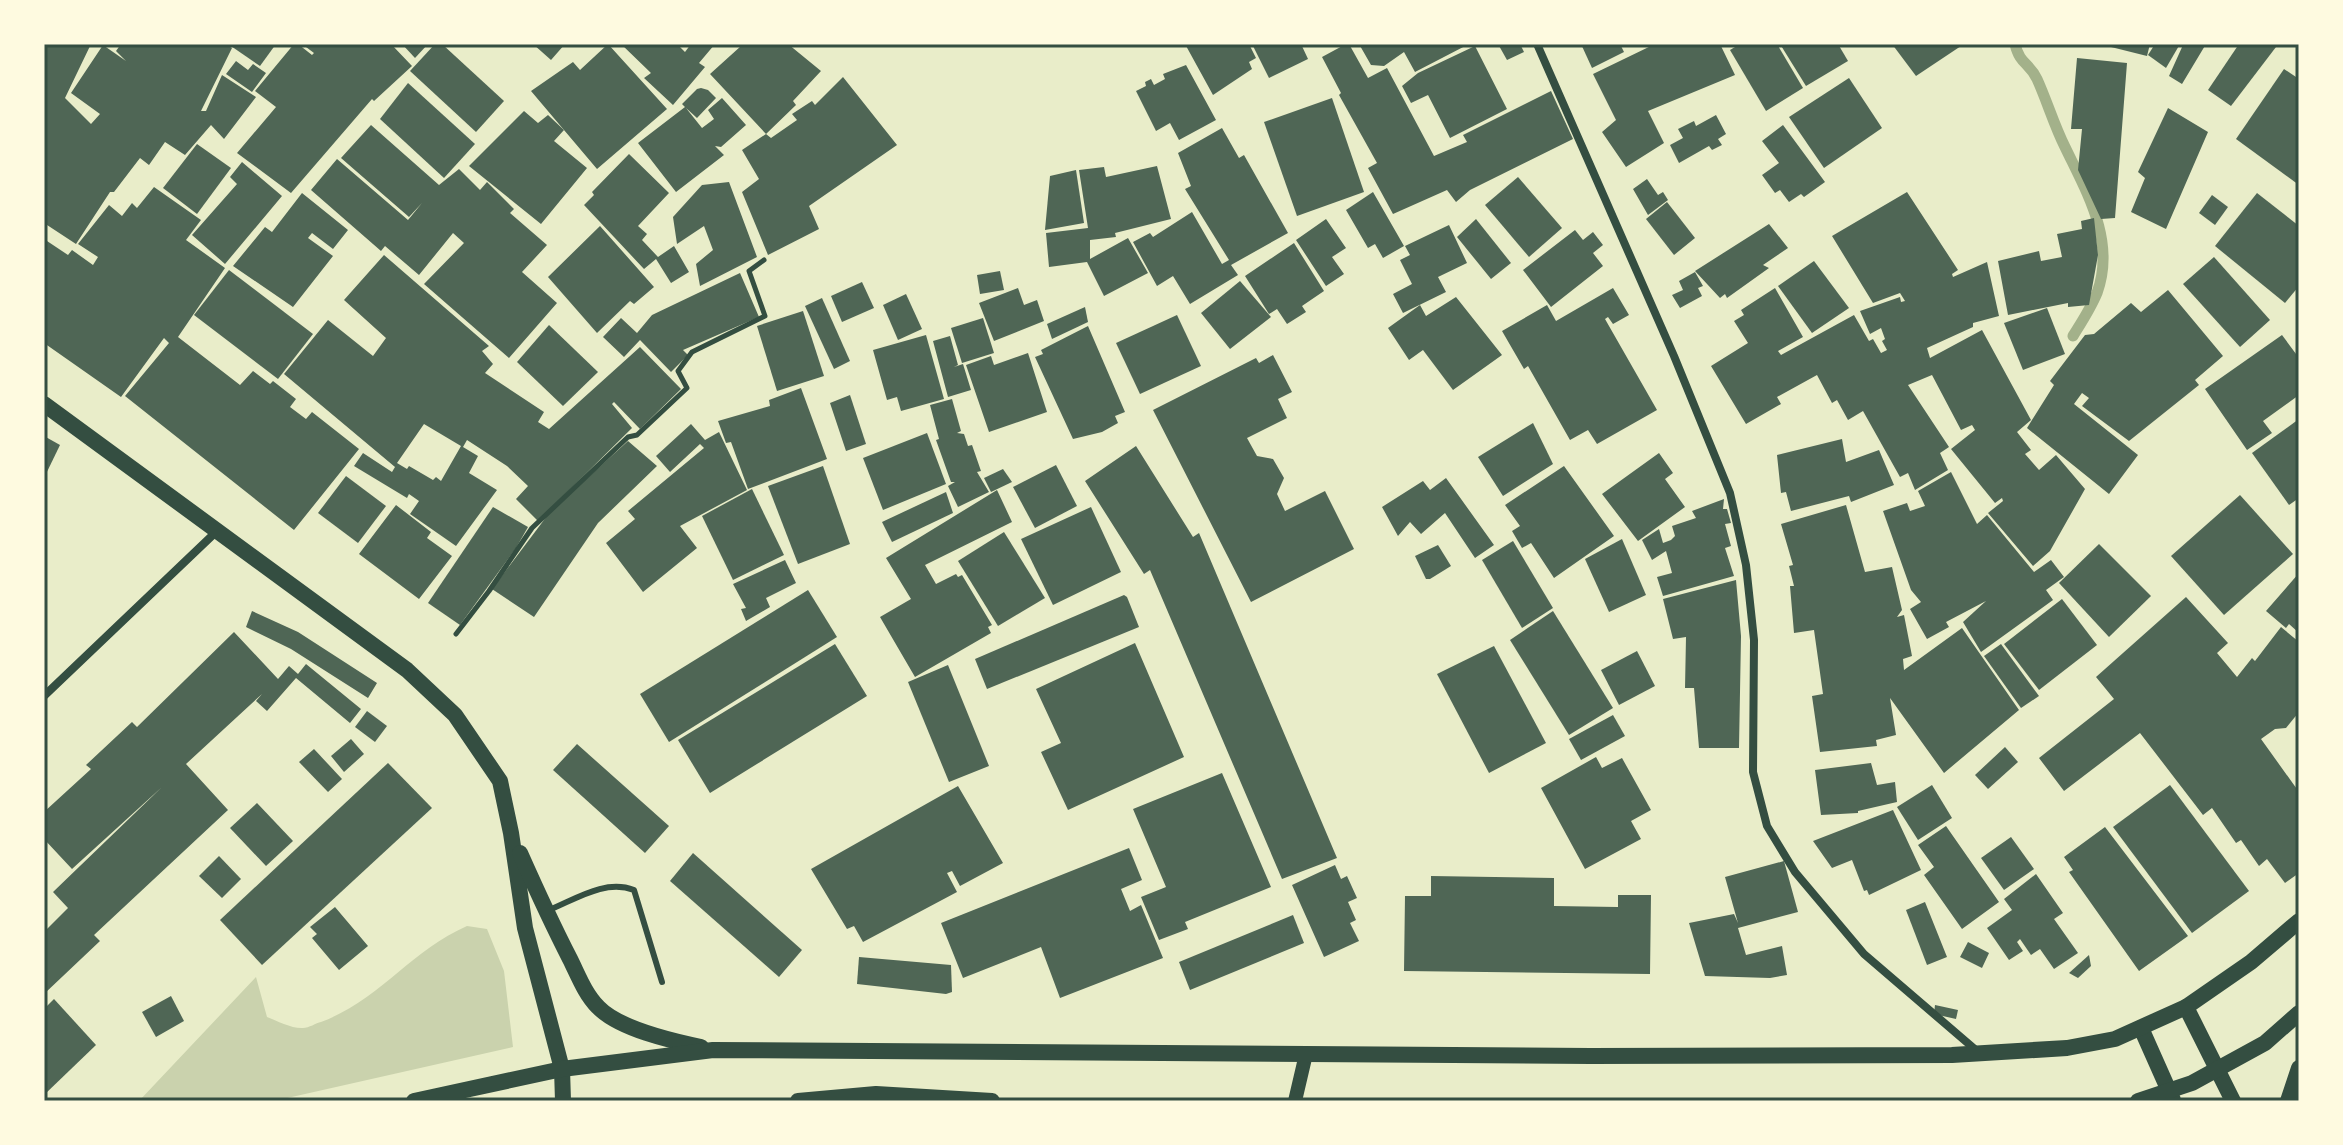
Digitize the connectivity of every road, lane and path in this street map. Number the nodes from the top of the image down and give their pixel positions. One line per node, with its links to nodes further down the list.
1 (1537, 44): 16 (street)
2 (764, 260): 5 (path)
3 (44, 404): 4 (main road)
4 (217, 531): 6 (street); 7 (main road)
5 (456, 634)
6 (44, 696)
7 (511, 833): 8 (main road); 18 (main road)
8 (546, 911): 10 (lane); 14 (main road)
9 (2299, 921): 11 (main road)
10 (662, 982)
11 (2193, 1003): 13 (main road); 19 (main road)
12 (2299, 1013): 19 (main road)
13 (2141, 1028): 16 (main road); 21 (main road)
14 (713, 1050): 15 (main road); 18 (main road)
15 (1306, 1054): 16 (main road); 26 (street)
16 (1980, 1054)
17 (2299, 1068): 29 (main road)
18 (562, 1069): 22 (main road); 23 (main road)
19 (2217, 1069): 21 (main road); 28 (main road)
20 (880, 1097): 24 (main road); 25 (main road)
21 (2171, 1097): 27 (main road)
22 (414, 1101)
23 (563, 1101)
24 (798, 1101)
25 (992, 1101)
26 (1295, 1101)
27 (2138, 1101)
28 (2233, 1101)
29 (2288, 1101)

